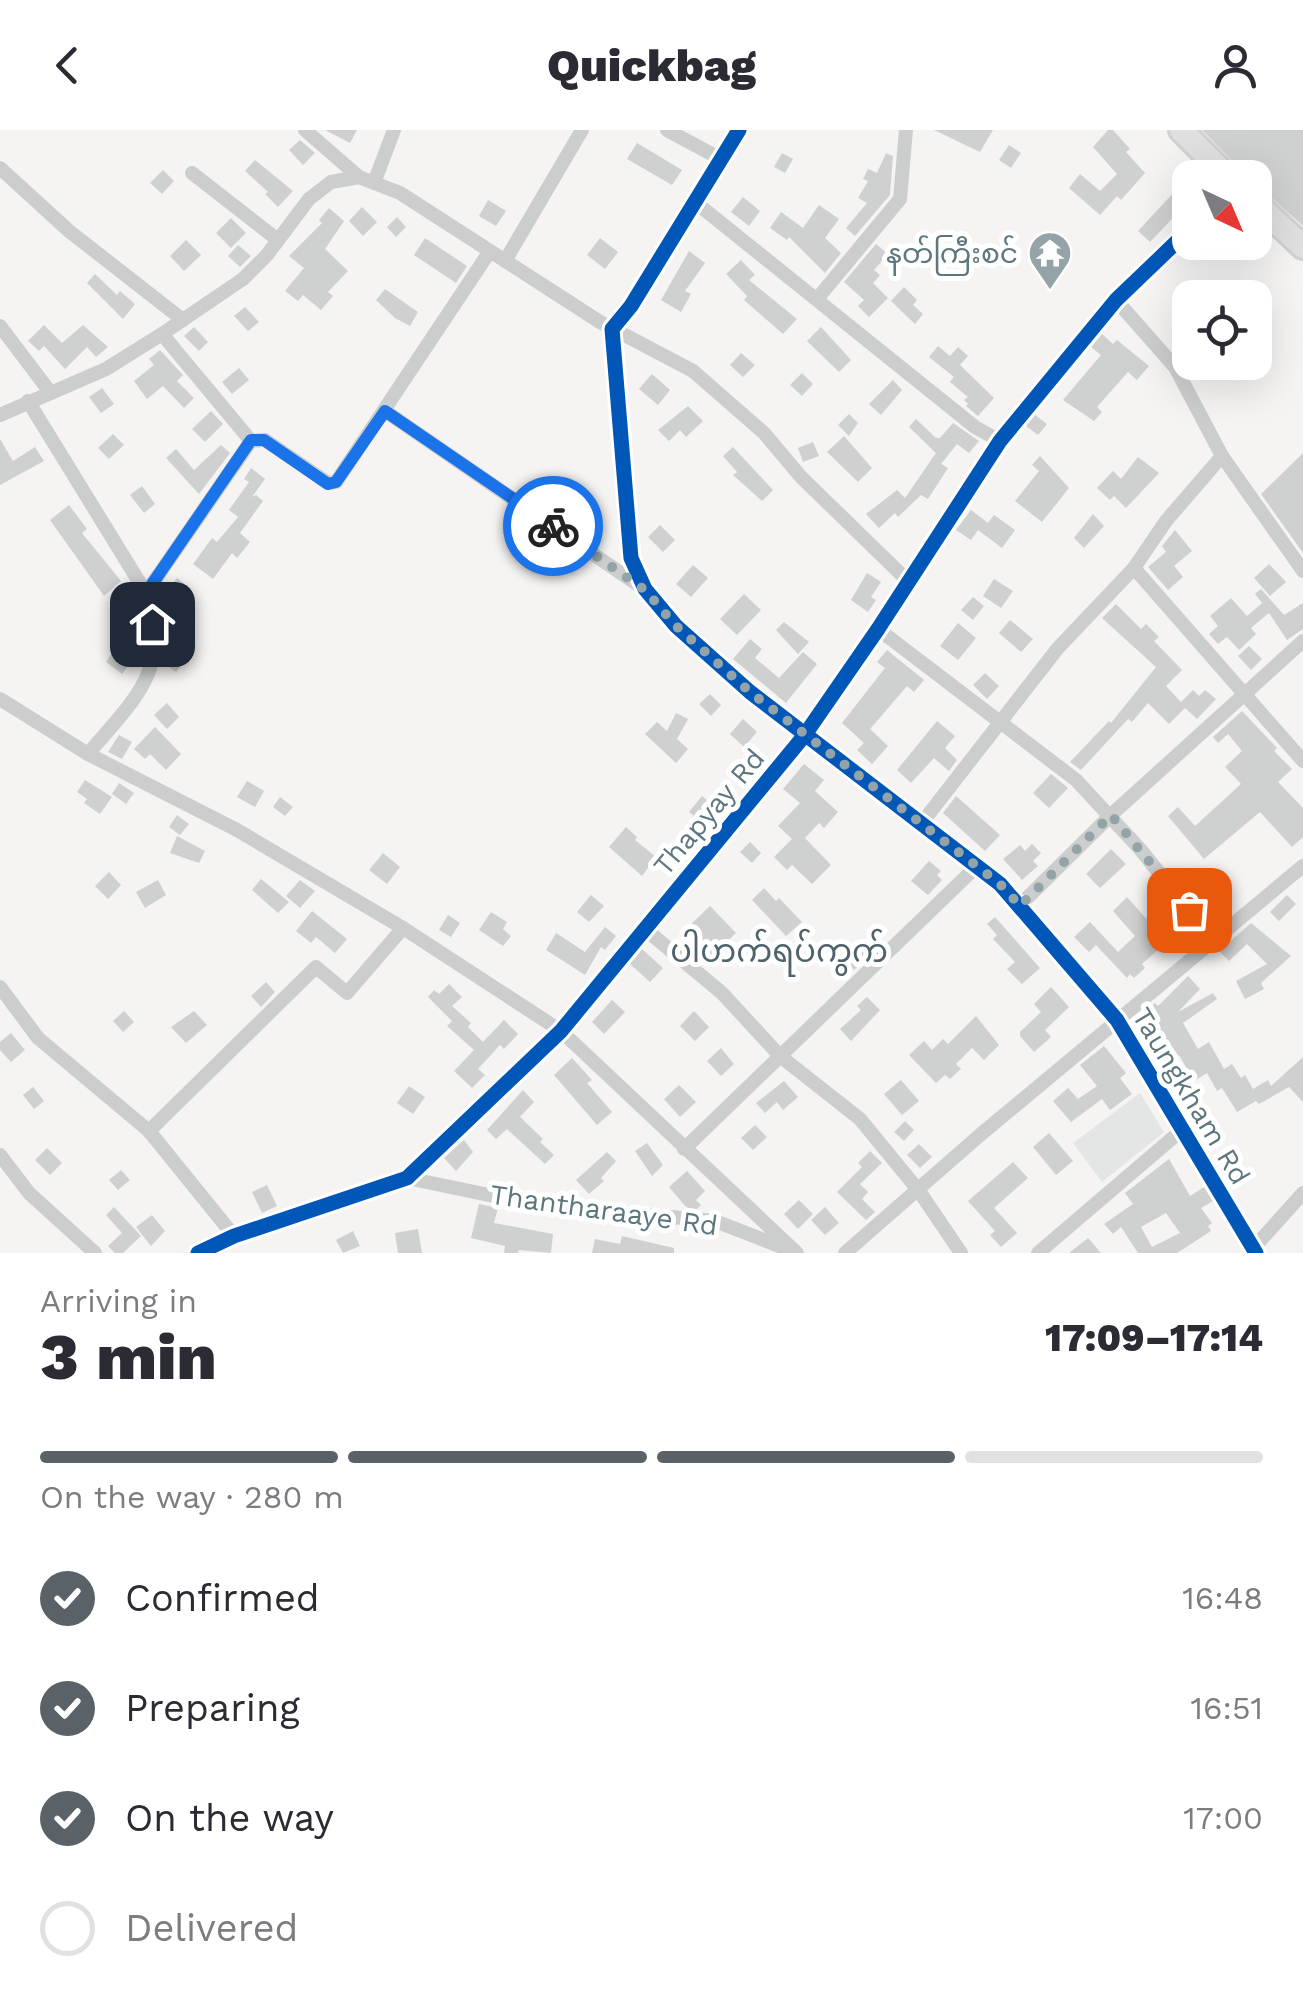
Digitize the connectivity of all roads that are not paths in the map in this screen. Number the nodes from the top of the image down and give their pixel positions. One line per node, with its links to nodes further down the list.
1 (306, 130): 12 (street)
2 (394, 130): 12 (street)
3 (582, 130): 19 (street)
4 (667, 130): 8 (street)
5 (739, 130): 8 (street)
6 (906, 130): 20 (street)
7 (1181, 130): 9 (highway)
8 (721, 159): 13 (street)
9 (1211, 160)
10 (0, 168): 22 (street)
11 (192, 173): 15 (street)
12 (366, 180): 15 (street); 18 (street)
13 (695, 202): 20 (street); 24 (street)
14 (1272, 218): 17 (highway)
15 (278, 240): 22 (street)
16 (1172, 246): 21 (street, Thapyay Rd)
17 (1303, 247)
18 (490, 251): 19 (street); 28 (street)
19 (505, 261): 24 (street)
20 (816, 299): 31 (street)
21 (1116, 300): 31 (street, Thapyay Rd); 32 (street)
22 (183, 320): 25 (street)
23 (0, 326): 26 (street)
24 (612, 329): 35 (street); 36 (street)
25 (162, 334): 26 (street); 30 (street)
26 (50, 392): 27 (street)
27 (28, 401): 29 (street); 37 (street)
28 (385, 411): 30 (street); 36 (street)
29 (0, 415)
30 (251, 440): 37 (street)
31 (1000, 441): 35 (street, Thapyay Rd)
32 (1222, 456): 33 (street); 34 (street)
33 (1134, 568): 40 (street); 42 (street)
34 (1303, 570)
35 (907, 580): 38 (street, Thapyay Rd)
36 (645, 590): 43 (street, Taungkham Rd)
37 (146, 593): 44 (street)
38 (878, 629): 42 (street); 43 (street, Thapyay Rd)
39 (1303, 641): 40 (street)
40 (1243, 694): 45 (street); 46 (street)
41 (0, 699): 44 (street)
42 (999, 723): 46 (street); 47 (street)
43 (804, 736): 47 (street, Taungkham Rd); 52 (street, Thapyay Rd)
44 (88, 754): 51 (street)
45 (1303, 762)
46 (1111, 815): 50 (street); 53 (street)
47 (921, 824): 48 (street, Taungkham Rd)
48 (977, 866): 50 (street, Taungkham Rd); 57 (street)
49 (1303, 866): 53 (street)
50 (1020, 906): 55 (street, Taungkham Rd)
51 (403, 928): 56 (street); 59 (street)
52 (645, 929): 56 (street, Thapyay Rd); 57 (street)
53 (1214, 940): 55 (street)
54 (0, 987): 59 (street)
55 (1118, 1020): 58 (street, Taungkham Rd); 63 (street)
56 (561, 1031): 60 (street); 62 (street, Thapyay Rd)
57 (780, 1056): 60 (street); 63 (street)
58 (1183, 1129): 66 (street, Taungkham Rd); 72 (street)
59 (148, 1131): 65 (street)
60 (684, 1149): 69 (street)
61 (0, 1155): 67 (street)
62 (407, 1178): 65 (street, Thapyay Rd); 69 (street, Thantharaaye Rd)
63 (919, 1190): 70 (street); 71 (street)
64 (1303, 1193): 66 (street)
65 (234, 1236): 68 (street, Thapyay Rd)
66 (1253, 1252)
67 (95, 1253)
68 (198, 1253)
69 (797, 1253)
70 (846, 1253)
71 (962, 1253)
72 (1038, 1253)

